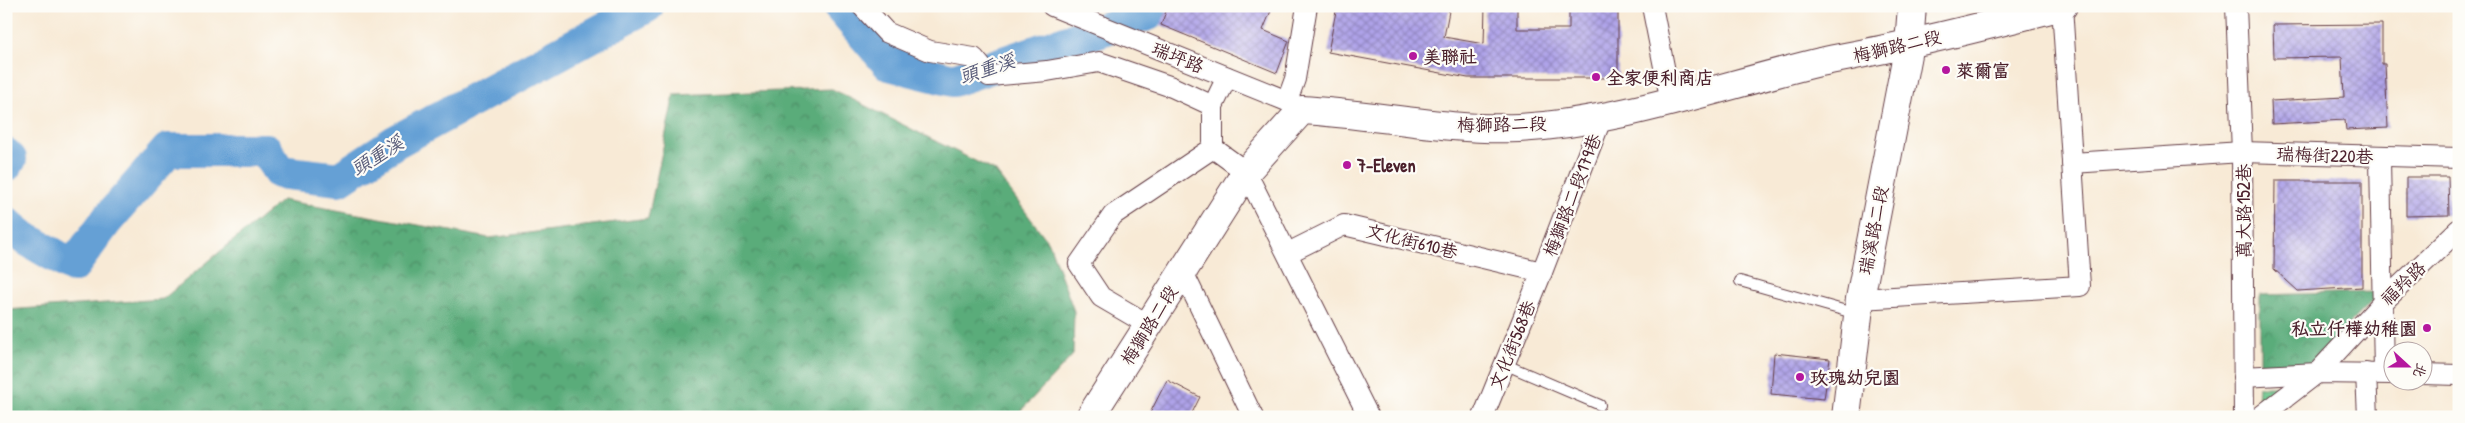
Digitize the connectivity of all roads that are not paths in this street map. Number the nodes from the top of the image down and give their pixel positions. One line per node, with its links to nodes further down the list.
1 (862, 6): 11 (street)
2 (1052, 6): 9 (street, 瑞坪路)
3 (1307, 6): 12 (street)
4 (1652, 6): 10 (street)
5 (1912, 6): 8 (street, 瑞溪路二段)
6 (2062, 6): 8 (street, 梅獅路二段); 18 (street)
7 (2236, 6): 15 (street, 萬大路152巷)
8 (1909, 44): 10 (street, 梅獅路二段); 26 (street, 瑞溪路二段)
9 (1227, 77): 11 (street); 12 (street, 瑞坪路)
10 (1670, 102): 13 (street, 梅獅路二段)
11 (1213, 106): 14 (street)
12 (1294, 106): 13 (street, 梅獅路二段); 19 (street, 梅獅路二段)
13 (1602, 117): 23 (street, 梅獅路二段179巷)
14 (1214, 148): 19 (street); 27 (street)
15 (2242, 152): 16 (street, 瑞梅街220巷); 18 (street, 瑞梅街220巷); 33 (street, 萬大路152巷)
16 (2380, 158): 17 (street, 瑞梅街220巷); 25 (street)
17 (2459, 158)
18 (2072, 163): 26 (street)
19 (1246, 172): 21 (street); 22 (street, 梅獅路二段)
20 (2459, 229): 25 (street, 福羚路)
21 (1288, 254): 23 (street, 文化街610巷); 37 (street)
22 (1183, 272): 27 (street, 梅獅路二段); 36 (street)
23 (1542, 272): 28 (street, 文化街568巷)
24 (1740, 281): 26 (lane)
25 (2383, 302): 29 (street, 福羚路); 30 (street)
26 (1859, 306): 39 (street, 瑞溪路二段)
27 (1149, 325): 35 (street, 梅獅路二段)
28 (1504, 364): 34 (lane); 38 (street, 文化街568巷)
29 (2317, 373): 30 (street); 33 (street); 41 (street, 福羚路)
30 (2381, 373): 42 (street)
31 (2432, 374): 32 (street)
32 (2459, 374)
33 (2243, 377): 40 (street, 萬大路152巷)
34 (1600, 405)
35 (1090, 417)
36 (1253, 417)
37 (1369, 417)
38 (1483, 417)
39 (1846, 417)
40 (2244, 417)
41 (2260, 417)
42 (2368, 417)

